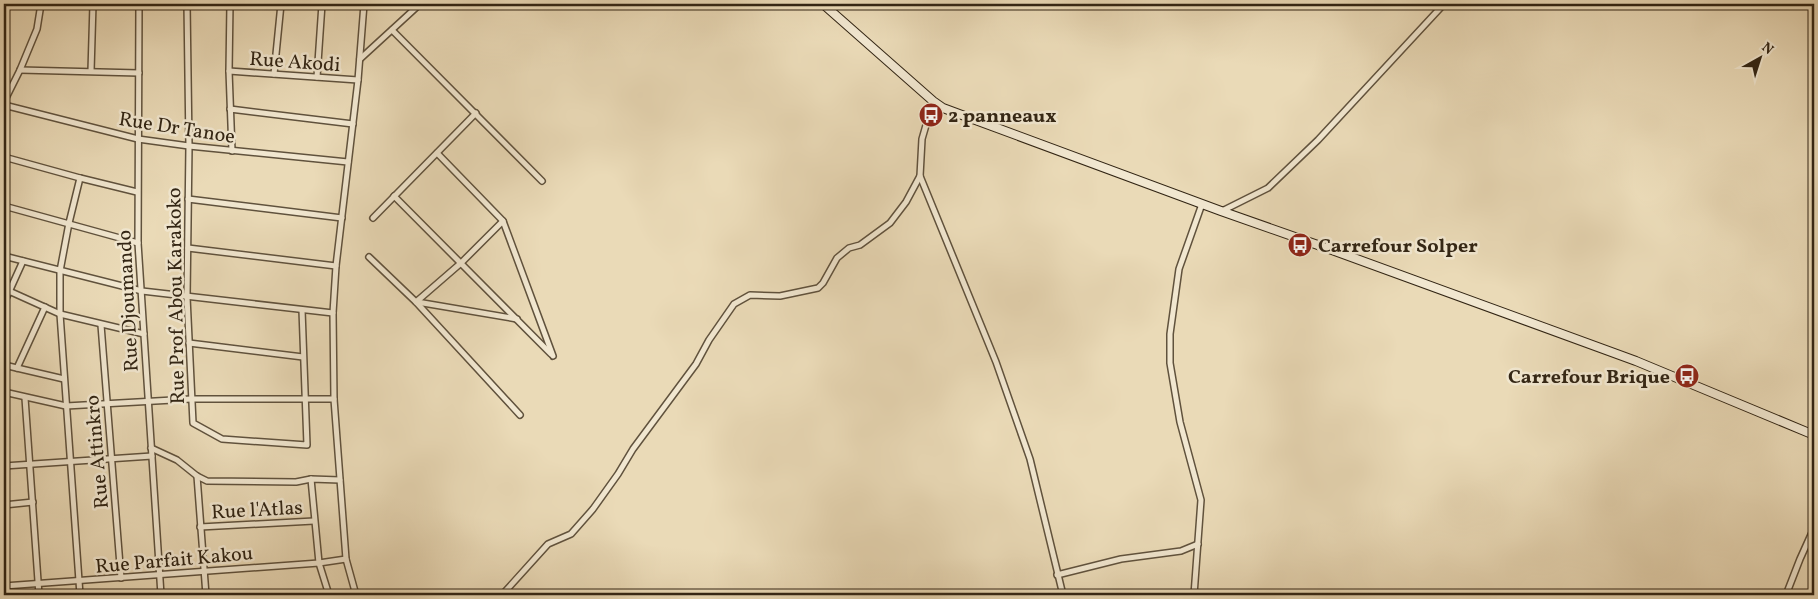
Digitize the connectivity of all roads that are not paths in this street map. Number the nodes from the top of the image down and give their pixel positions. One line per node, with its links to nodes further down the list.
1 (41, 4): 14 (street)
2 (93, 4): 15 (street)
3 (139, 4): 17 (street, Rue Djoumando)
4 (186, 4): 27 (street, Rue Prof Abou Karakoko)
5 (230, 4): 16 (street)
6 (281, 4): 18 (street)
7 (322, 4): 19 (street)
8 (364, 4): 13 (street)
9 (420, 4): 12 (street)
10 (822, 4): 21 (street)
11 (1444, 4): 40 (street)
12 (392, 30): 13 (street); 24 (street)
13 (360, 59): 20 (street)
14 (20, 70): 15 (street); 22 (street)
15 (91, 71): 17 (street)
16 (229, 71): 18 (street, Rue Akodi); 23 (street)
17 (139, 73): 26 (street, Rue Djoumando)
18 (274, 74): 19 (street, Rue Akodi)
19 (317, 77): 20 (street, Rue Akodi)
20 (358, 80): 25 (street)
21 (932, 102): 32 (street); 38 (street)
22 (4, 103): 26 (street, Rue Dr Tanoe)
23 (230, 109): 25 (street); 28 (street)
24 (476, 113): 29 (street); 34 (street)
25 (353, 124): 31 (street)
26 (138, 139): 27 (street, Rue Dr Tanoe); 35 (street, Rue Djoumando)
27 (189, 146): 28 (street, Rue Dr Tanoe); 37 (street, Rue Prof Abou Karakoko)
28 (232, 151): 31 (street, Rue Dr Tanoe)
29 (437, 153): 36 (street); 43 (street)
30 (4, 157): 33 (street)
31 (348, 162): 41 (street)
32 (920, 176): 99 (street); 110 (street)
33 (80, 178): 35 (street); 44 (street)
34 (542, 181)
35 (137, 192): 45 (street, Rue Djoumando)
36 (394, 196): 42 (street); 50 (street)
37 (188, 199): 41 (street); 46 (street, Rue Prof Abou Karakoko)
38 (1202, 204): 40 (street); 94 (street)
39 (4, 206): 44 (street)
40 (1221, 211): 79 (street)
41 (342, 218): 51 (street)
42 (373, 218)
43 (503, 221): 50 (street); 62 (street)
44 (69, 223): 45 (street); 52 (street)
45 (138, 243): 54 (street, Rue Djoumando)
46 (188, 248): 51 (street); 55 (street, Rue Prof Abou Karakoko)
47 (4, 256): 49 (street)
48 (369, 257): 56 (street)
49 (23, 261): 52 (street); 53 (street)
50 (461, 263): 56 (street); 62 (street)
51 (336, 266): 60 (street)
52 (60, 272): 54 (street); 61 (street)
53 (9, 291): 57 (street); 58 (street)
54 (142, 291): 55 (street); 64 (street, Rue Djoumando)
55 (187, 297): 59 (street); 65 (street, Rue Prof Abou Karakoko)
56 (416, 302): 62 (street); 78 (street)
57 (4, 303)
58 (45, 307): 61 (street); 68 (street)
59 (302, 310): 60 (street); 66 (street, Rue Prof Abou Karakoko)
60 (333, 313): 74 (street)
61 (60, 314): 63 (street); 69 (street)
62 (516, 319)
63 (101, 325): 64 (street); 76 (street, Rue Attinkro)
64 (144, 334): 75 (street, Rue Djoumando)
65 (189, 343): 66 (street); 72 (street, Rue Prof Abou Karakoko)
66 (303, 357): 73 (street, Rue Prof Abou Karakoko)
67 (4, 365): 68 (street)
68 (17, 368): 69 (street)
69 (64, 379): 77 (street)
70 (4, 392): 71 (street)
71 (25, 398): 77 (street); 84 (street)
72 (191, 399): 73 (street); 73 (street, Rue Prof Abou Karakoko); 75 (street)
73 (305, 399): 74 (street)
74 (334, 399): 88 (street)
75 (148, 400): 76 (street); 80 (street, Rue Djoumando)
76 (106, 404): 77 (street); 82 (street, Rue Attinkro)
77 (66, 406): 83 (street)
78 (520, 415)
79 (1814, 435)
80 (151, 448): 81 (street, Rue Djoumando); 86 (street)
81 (152, 456): 82 (street); 98 (street, Rue Djoumando)
82 (111, 458): 83 (street); 100 (street, Rue Attinkro)
83 (70, 462): 84 (street); 101 (street)
84 (30, 464): 85 (street); 89 (street)
85 (4, 466)
86 (197, 476): 87 (street); 92 (street)
87 (311, 479): 88 (street); 91 (street)
88 (340, 480): 95 (street)
89 (33, 502): 90 (street); 102 (street)
90 (4, 505)
91 (314, 521): 92 (street, Rue l'Atlas); 96 (street)
92 (200, 526): 97 (street)
93 (1814, 528): 113 (street)
94 (1198, 544): 99 (street); 112 (street)
95 (346, 559): 96 (street, Rue Parfait Kakou); 109 (street)
96 (319, 563): 97 (street, Rue Parfait Kakou); 108 (street)
97 (203, 571): 98 (street, Rue Parfait Kakou); 107 (street)
98 (160, 574): 100 (street, Rue Parfait Kakou); 106 (street, Rue Djoumando)
99 (1057, 576): 111 (street)
100 (121, 578): 101 (street, Rue Parfait Kakou)
101 (79, 581): 102 (street, Rue Parfait Kakou); 105 (street)
102 (38, 583): 103 (street, Rue Parfait Kakou); 104 (street)
103 (4, 586)
104 (38, 595)
105 (80, 595)
106 (161, 595)
107 (206, 595)
108 (329, 595)
109 (356, 595)
110 (502, 595)
111 (1062, 595)
112 (1192, 595)
113 (1786, 595)

